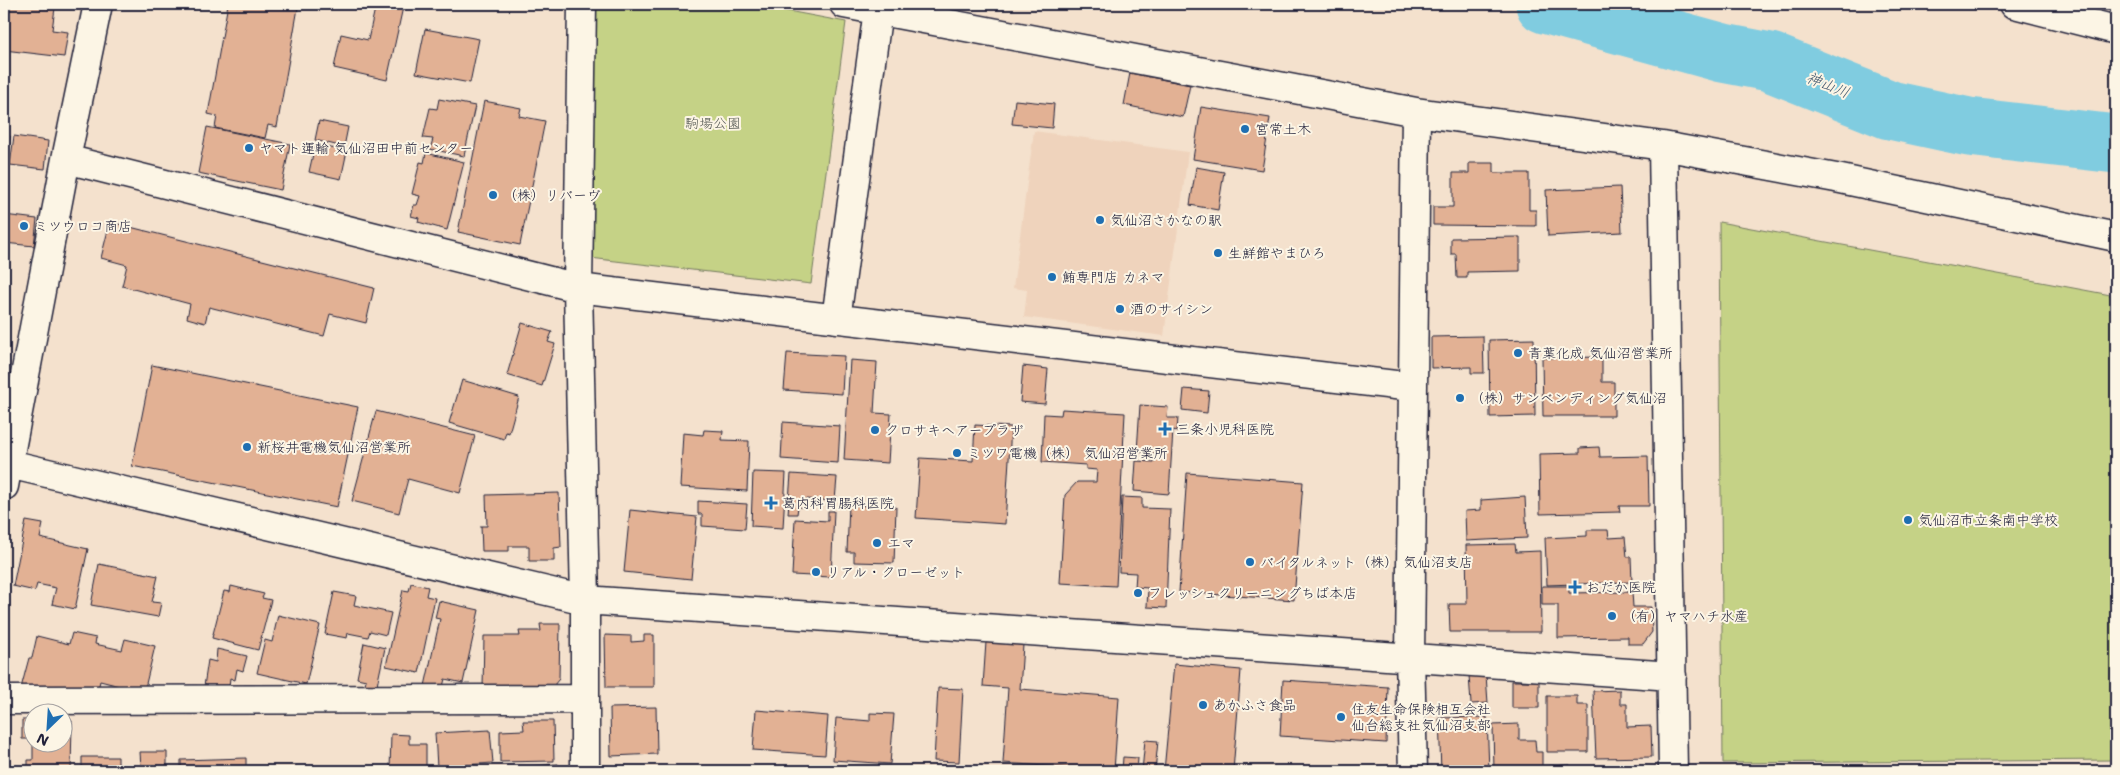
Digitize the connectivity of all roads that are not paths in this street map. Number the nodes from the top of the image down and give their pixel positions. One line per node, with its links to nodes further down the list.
1 (98, 4): 9 (street)
2 (582, 4): 11 (street)
3 (844, 4): 5 (street)
4 (2014, 4): 6 (street)
5 (878, 10): 7 (street); 12 (street)
6 (2116, 30)
7 (1416, 112): 8 (street); 13 (street)
8 (1663, 146): 10 (street); 17 (street)
9 (66, 159): 11 (street); 14 (street)
10 (2116, 237)
11 (578, 288): 12 (street); 15 (street)
12 (836, 318): 13 (street)
13 (1412, 387): 16 (street)
14 (5, 480): 15 (street)
15 (585, 600): 16 (street); 18 (street)
16 (1410, 657): 17 (street); 21 (street)
17 (1672, 676): 22 (street)
18 (584, 699): 19 (street); 20 (street)
19 (4, 700)
20 (585, 771)
21 (1413, 771)
22 (1674, 771)

